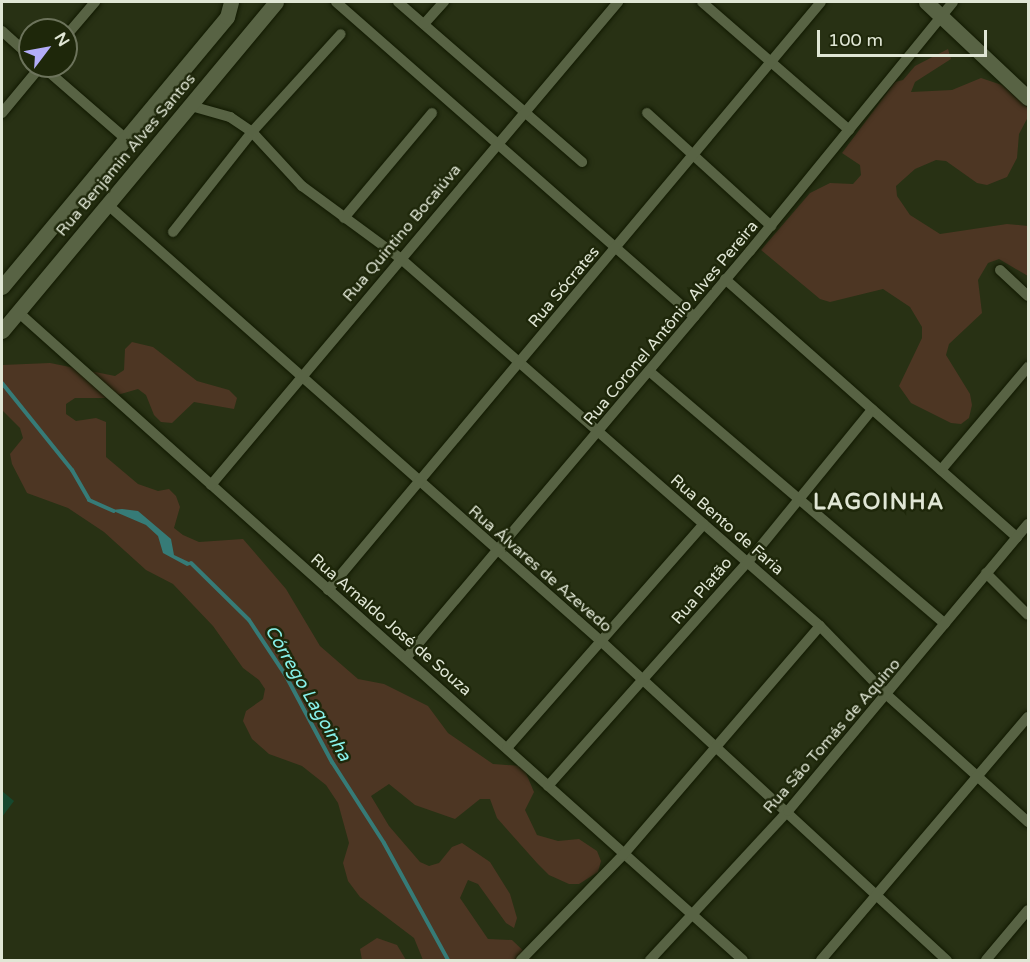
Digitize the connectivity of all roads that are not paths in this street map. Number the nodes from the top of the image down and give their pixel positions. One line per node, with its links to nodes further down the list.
1 (95, 2): 13 (street)
2 (231, 2): 29 (main road, Rua Benjamin Alves Santos)
3 (276, 2): 22 (main road, Rua Benjamin Alves Santos)
4 (336, 2): 30 (street)
5 (398, 2): 14 (street)
6 (444, 2): 14 (street)
7 (618, 2): 23 (street, Rua Quintino Bocaiúva)
8 (702, 2): 18 (street)
9 (821, 2): 18 (street, Rua Sócrates)
10 (926, 2): 12 (main road)
11 (953, 2): 12 (street, Rua Coronel Antônio Alves Pereira)
12 (941, 16): 21 (main road); 27 (street, Rua Coronel Antônio Alves Pereira)
13 (78, 22)
14 (424, 24): 23 (street)
15 (2, 31): 17 (street)
16 (341, 34): 28 (street)
17 (18, 45)
18 (770, 63): 27 (street); 31 (street, Rua Sócrates)
19 (31, 78): 24 (street)
20 (55, 78): 29 (street)
21 (1029, 98)
22 (191, 106): 28 (street, Rua Bento de Faria); 33 (main road, Rua Benjamin Alves Santos)
23 (522, 112): 30 (street, Rua Quintino Bocaiúva); 32 (street)
24 (2, 113)
25 (432, 113): 34 (street)
26 (647, 113): 31 (street)
27 (849, 130): 35 (street, Rua Coronel Antônio Alves Pereira)
28 (252, 132): 34 (street, Rua Bento de Faria); 36 (street)
29 (127, 140): 39 (main road, Rua Benjamin Alves Santos)
30 (495, 145): 37 (street); 38 (street, Rua Quintino Bocaiúva)
31 (694, 155): 35 (street); 37 (street, Rua Sócrates)
32 (582, 162)
33 (108, 205): 42 (main road, Rua Benjamin Alves Santos); 51 (street, Rua Álvares de Azevedo)
34 (344, 218): 38 (street, Rua Bento de Faria)
35 (771, 226): 41 (street, Rua Coronel Antônio Alves Pereira)
36 (173, 232)
37 (615, 250): 46 (street); 48 (street, Rua Sócrates)
38 (400, 258): 48 (street, Rua Bento de Faria); 51 (street, Rua Quintino Bocaiúva)
39 (26, 260): 42 (main road); 43 (main road, Rua Benjamin Alves Santos)
40 (1000, 270): 44 (street)
41 (725, 279): 46 (street, Rua Coronel Antônio Alves Pereira); 52 (street)
42 (45, 280): 45 (main road, Rua Benjamin Alves Santos)
43 (2, 287)
44 (1029, 296)
45 (18, 312): 47 (main road, Rua Benjamin Alves Santos); 55 (street, Rua Arnaldo José de Souza)
46 (694, 316): 50 (street, Rua Coronel Antônio Alves Pereira)
47 (2, 331)
48 (519, 364): 53 (street, Rua Bento de Faria); 56 (street, Rua Sócrates)
49 (1029, 367): 54 (street)
50 (649, 371): 53 (street, Rua Coronel Antônio Alves Pereira); 57 (street)
51 (303, 374): 55 (street, Rua Quintino Bocaiúva); 56 (street, Rua Álvares de Azevedo)
52 (872, 410): 54 (street); 57 (street, Rua Platão)
53 (598, 433): 58 (street, Rua Bento de Faria); 61 (street, Rua Coronel Antônio Alves Pereira)
54 (941, 470): 60 (street)
55 (211, 484): 64 (street, Rua Arnaldo José de Souza)
56 (420, 484): 61 (street, Rua Álvares de Azevedo); 64 (street, Rua Sócrates)
57 (797, 499): 62 (street, Rua Platão); 66 (street)
58 (704, 524): 62 (street, Rua Bento de Faria); 68 (street)
59 (1029, 524): 60 (street, Rua São Tomás de Aquino)
60 (1017, 537): 63 (street, Rua São Tomás de Aquino)
61 (499, 551): 68 (street, Rua Álvares de Azevedo); 69 (street, Rua Coronel Antônio Alves Pereira)
62 (747, 563): 67 (street, Rua Bento de Faria); 70 (street, Rua Platão)
63 (986, 573): 65 (street); 66 (street, Rua São Tomás de Aquino)
64 (328, 591): 69 (street, Rua Arnaldo José de Souza)
65 (1029, 615)
66 (945, 624): 71 (street, Rua São Tomás de Aquino)
67 (820, 626): 71 (street, Rua Bento de Faria); 73 (street)
68 (603, 643): 70 (street, Rua Álvares de Azevedo); 74 (street)
69 (406, 658): 74 (street, Rua Arnaldo José de Souza)
70 (643, 682): 73 (street, Rua Álvares de Azevedo); 76 (street, Rua Platão)
71 (887, 695): 75 (street, Rua Bento de Faria); 77 (street, Rua São Tomás de Aquino)
72 (1029, 717): 75 (street)
73 (715, 747): 77 (street, Rua Álvares de Azevedo); 79 (street)
74 (507, 748): 76 (street, Rua Arnaldo José de Souza)
75 (977, 777): 78 (street, Rua Bento de Faria); 80 (street)
76 (548, 786): 79 (street, Rua Arnaldo José de Souza)
77 (788, 811): 80 (street, Rua Álvares de Azevedo); 82 (street, Rua São Tomás de Aquino)
78 (1029, 822)
79 (623, 855): 82 (street, Rua Arnaldo José de Souza); 83 (street)
80 (876, 894): 86 (street); 87 (street, Rua Álvares de Azevedo)
81 (1029, 910): 88 (street)
82 (692, 914): 84 (street, Rua São Tomás de Aquino); 85 (street, Rua Arnaldo José de Souza)
83 (521, 960)
84 (650, 960)
85 (743, 960)
86 (821, 960)
87 (947, 960)
88 (986, 960)

